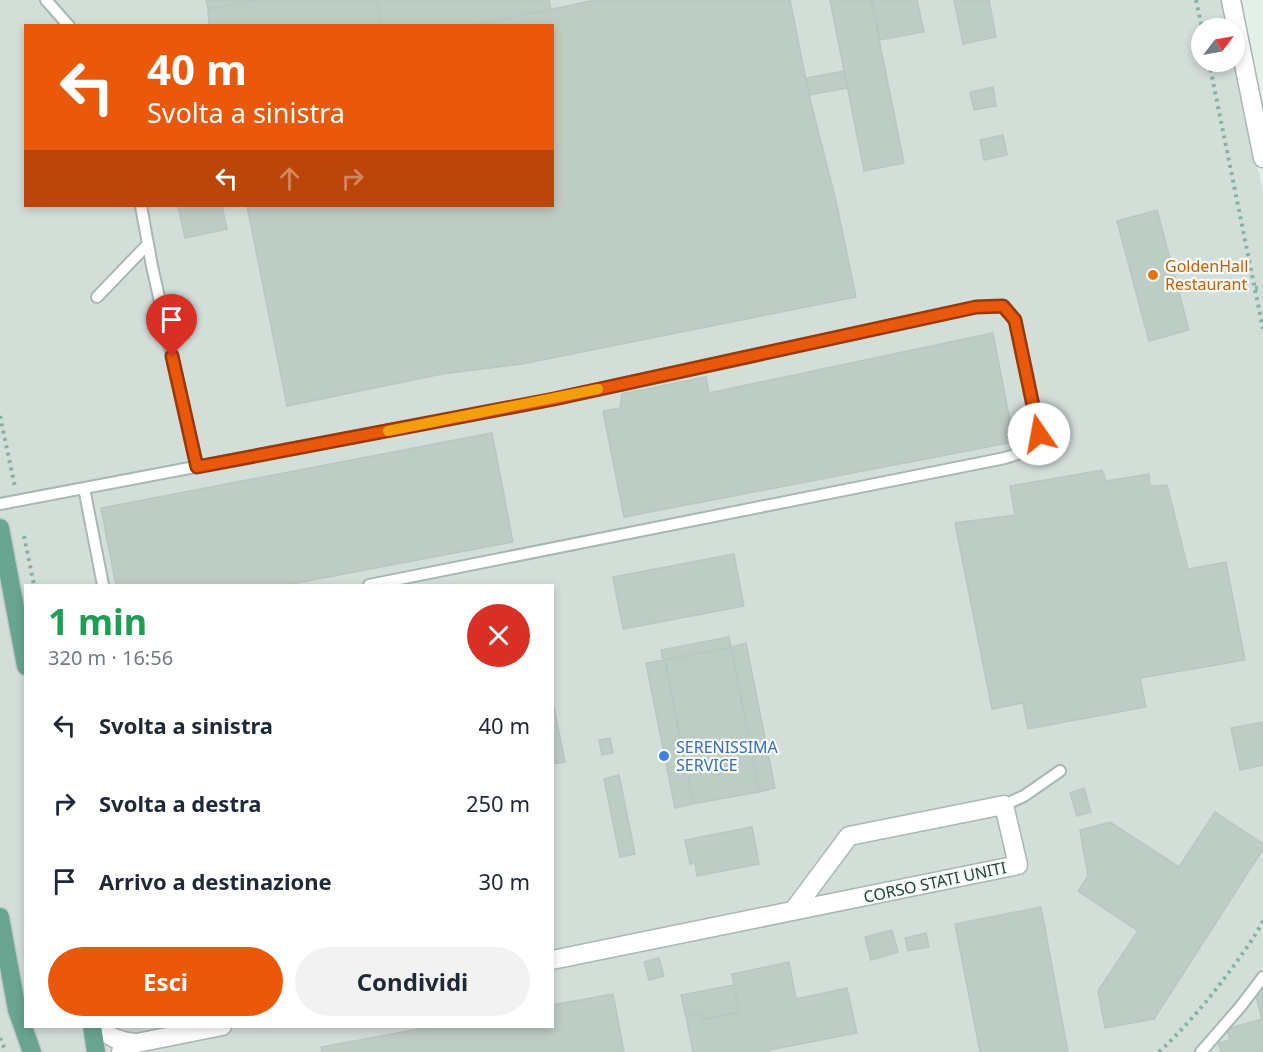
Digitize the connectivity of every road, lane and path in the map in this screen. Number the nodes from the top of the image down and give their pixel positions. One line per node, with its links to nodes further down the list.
1 (46, 0): 5 (lane)
2 (1196, 0): 4 (path)
3 (1231, 0): 7 (street)
4 (1200, 18)
5 (67, 24)
6 (1211, 72): 11 (path)
7 (1263, 158)
8 (141, 207): 9 (lane)
9 (148, 244): 12 (lane); 14 (lane)
10 (1263, 287): 11 (path)
11 (1255, 288): 13 (path)
12 (97, 297)
13 (1263, 329)
14 (197, 467): 15 (lane); 19 (lane)
15 (84, 488): 16 (lane); 18 (lane)
16 (0, 504)
17 (0, 528): 20 (main road)
18 (104, 584)
19 (374, 584)
20 (24, 655)
21 (1060, 771): 22 (lane)
22 (1004, 805): 23 (street); 23 (street, CORSO STATI UNITI)
23 (793, 911): 26 (street, CORSO STATI UNITI)
24 (0, 917): 28 (main road)
25 (1263, 921): 39 (path)
26 (554, 960)
27 (1263, 977): 40 (lane)
28 (17, 1010): 35 (street); 36 (main road)
29 (92, 1028): 37 (main road)
30 (100, 1028): 33 (street)
31 (212, 1028): 33 (street)
32 (0, 1038): 34 (path)
33 (137, 1043): 38 (street)
34 (6, 1052)
35 (23, 1052)
36 (32, 1052)
37 (96, 1052)
38 (121, 1052)
39 (1159, 1052)
40 (1201, 1052)

